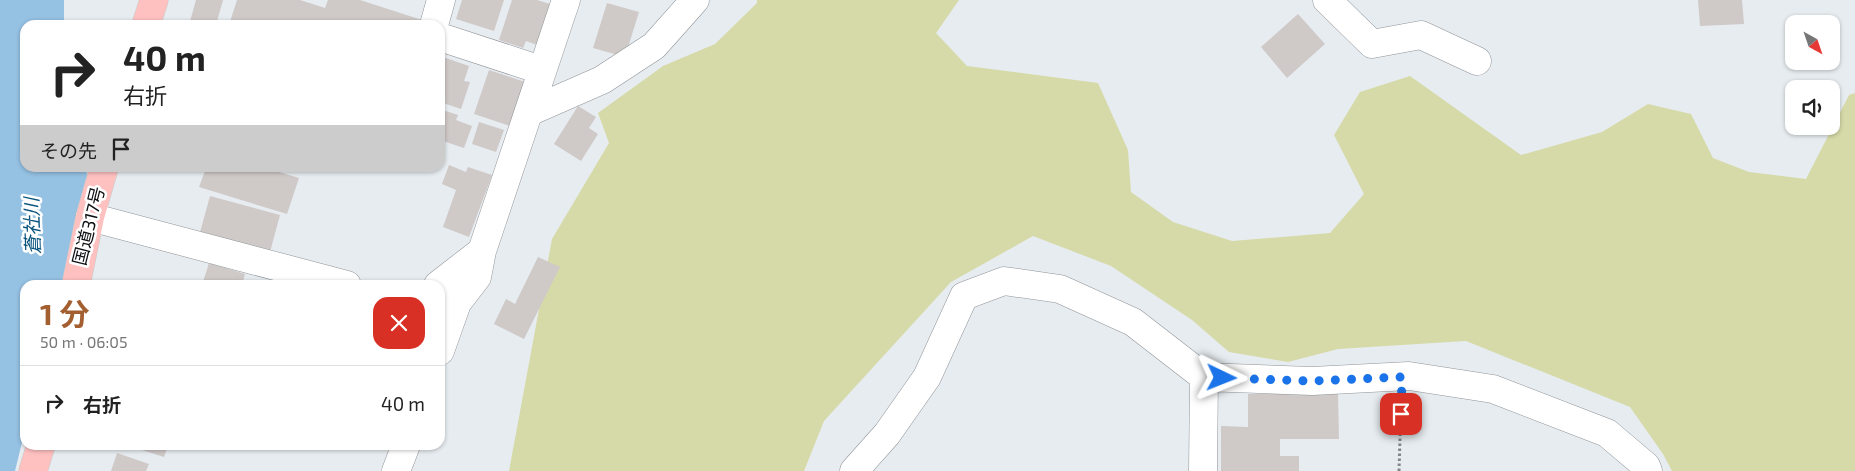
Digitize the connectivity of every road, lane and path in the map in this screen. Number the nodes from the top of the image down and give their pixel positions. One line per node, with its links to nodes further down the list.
1 (154, 0): 6 (highway)
2 (441, 0): 7 (street)
3 (566, 0): 10 (street)
4 (696, 0): 11 (street)
5 (1327, 0): 9 (street)
6 (148, 20)
7 (435, 20)
8 (445, 39): 10 (street)
9 (1477, 61)
10 (541, 70): 11 (street)
11 (528, 112): 14 (street)
12 (103, 172): 13 (highway, 国道317号)
13 (90, 217): 15 (highway, 国道317号); 16 (street)
14 (482, 251): 17 (street); 18 (street)
15 (77, 280)
16 (328, 280)
17 (444, 280)
18 (445, 337)
19 (1402, 377): 20 (street); 27 (path); 28 (street)
20 (1204, 378): 25 (street); 26 (street)
21 (39, 450): 23 (highway)
22 (404, 450): 24 (street)
23 (33, 471)
24 (396, 471)
25 (854, 471)
26 (1203, 471)
27 (1399, 471)
28 (1648, 471)

